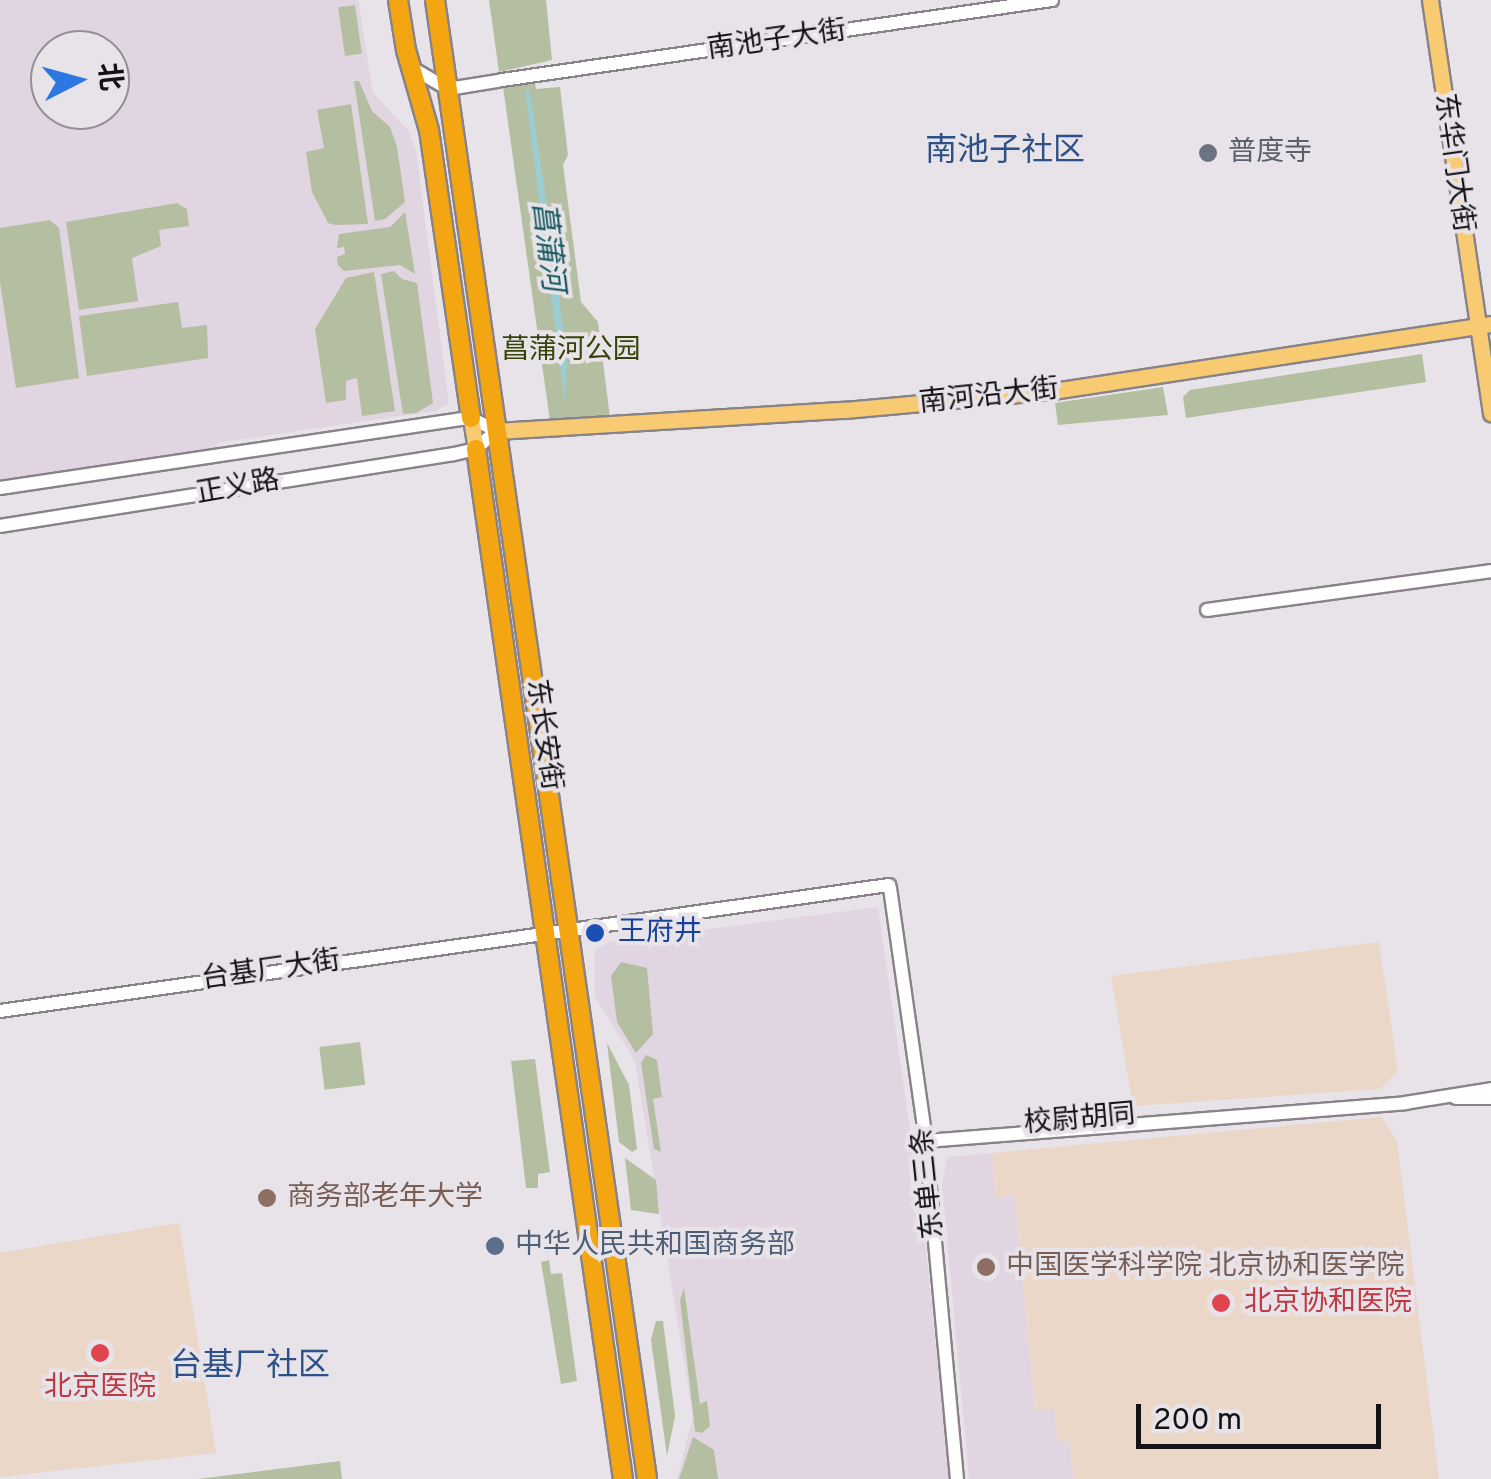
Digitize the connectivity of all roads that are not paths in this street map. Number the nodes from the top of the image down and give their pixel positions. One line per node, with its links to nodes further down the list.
1 (398, 0): 5 (highway, 东长安街)
2 (435, 0): 6 (highway, 东长安街)
3 (1052, 0): 6 (street, 南池子大街)
4 (1430, 0): 7 (main road, 东华门大街)
5 (412, 68): 6 (street); 9 (highway, 东长安街)
6 (448, 89): 10 (highway, 东长安街)
7 (1484, 325): 8 (main road, 东华门大街); 10 (main road, 南河沿大街)
8 (1491, 414)
9 (471, 418): 10 (street); 11 (main road, 东长安街); 12 (street, 正义路)
10 (496, 432): 11 (street); 17 (highway, 东长安街)
11 (476, 449): 13 (street, 正义路); 16 (highway, 东长安街)
12 (0, 488)
13 (0, 526)
14 (1491, 571): 15 (street)
15 (1208, 610)
16 (543, 932): 17 (street); 18 (street, 台基厂大街); 23 (highway, 东长安街)
17 (569, 935): 22 (street, 东单三条); 24 (highway, 东长安街)
18 (0, 1011)
19 (1491, 1089): 20 (street, 校尉胡同)
20 (1453, 1098): 21 (street, 校尉胡同); 22 (street, 校尉胡同)
21 (1491, 1098)
22 (925, 1137): 25 (street, 东单三条)
23 (623, 1479)
24 (647, 1479)
25 (956, 1479)

